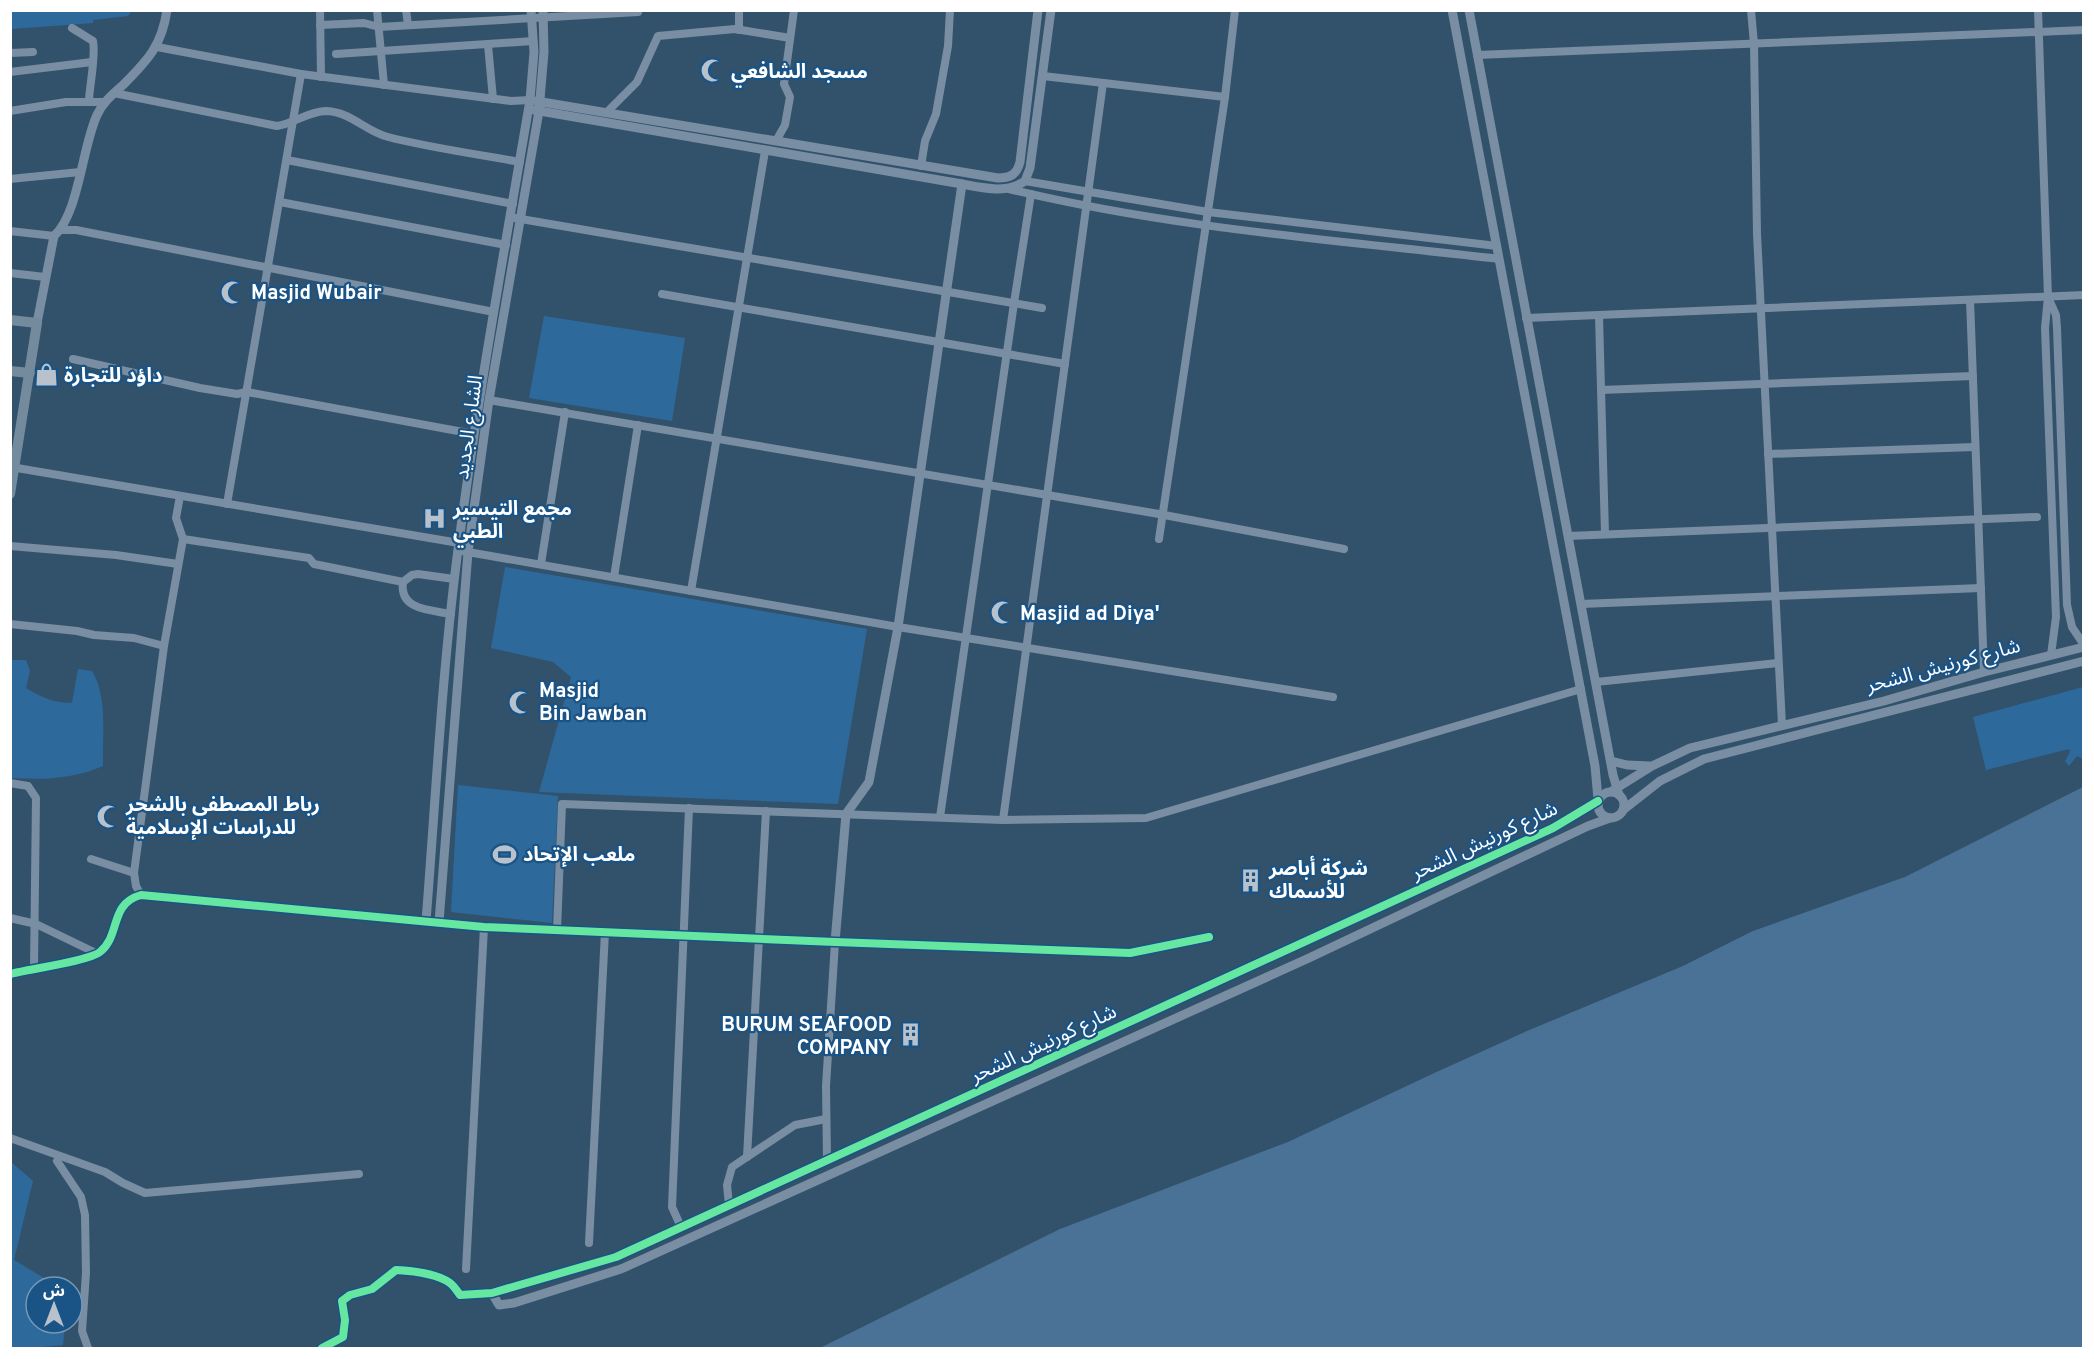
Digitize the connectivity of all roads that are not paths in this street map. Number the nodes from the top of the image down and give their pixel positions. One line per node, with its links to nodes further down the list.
1 (167, 10): 29 (street)
2 (320, 10): 18 (street)
3 (377, 10): 20 (street)
4 (406, 10): 19 (street)
5 (739, 10): 22 (street)
6 (794, 10): 25 (street)
7 (950, 10): 57 (street)
8 (1038, 10): 57 (street)
9 (1051, 10): 38 (street)
10 (1235, 10): 45 (street)
11 (1452, 10): 43 (street)
12 (1469, 10): 34 (street)
13 (1751, 10): 27 (street)
14 (2038, 10): 24 (street)
15 (638, 12): 17 (street)
16 (532, 14): 17 (street); 19 (street); 26 (street, الشارع الجديد)
17 (543, 14): 49 (street, الشارع الجديد)
18 (320, 25): 20 (street); 39 (street)
19 (408, 25): 20 (street)
20 (379, 27): 32 (street)
21 (72, 28): 35 (street)
22 (739, 30): 25 (street); 51 (street)
23 (2084, 30): 24 (street)
24 (2039, 32): 27 (street); 83 (street)
25 (790, 38): 53 (street)
26 (533, 41): 28 (street); 49 (street, الشارع الجديد)
27 (1754, 44): 34 (street); 88 (street)
28 (488, 45): 32 (street); 46 (street)
29 (157, 47): 37 (street); 44 (street)
30 (10, 52): 31 (street)
31 (33, 52)
32 (381, 52): 33 (street); 41 (street)
33 (336, 54)
34 (1477, 55): 42 (street)
35 (92, 63): 36 (street); 47 (street)
36 (10, 72)
37 (301, 74): 39 (street); 52 (street)
38 (1043, 76): 40 (street); 60 (street)
39 (321, 77): 41 (street)
40 (1103, 83): 45 (street); 63 (street)
41 (384, 85): 46 (street)
42 (1483, 87): 43 (street); 91 (street)
43 (1467, 89): 74 (street)
44 (114, 93): 48 (street); 52 (street)
45 (1225, 97): 68 (street)
46 (493, 99): 49 (street)
47 (89, 100): 48 (street); 50 (street)
48 (105, 102): 58 (street)
49 (535, 105): 51 (street); 54 (street); 56 (street, الشارع الجديد); 69 (street, الشارع الجديد)
50 (10, 111)
51 (607, 112): 53 (street)
52 (293, 120): 55 (street); 56 (street)
53 (776, 141): 57 (street)
54 (765, 151): 61 (street); 75 (street)
55 (286, 160): 65 (street); 66 (street)
56 (520, 162): 66 (street, الشارع الجديد)
57 (921, 166)
58 (80, 172): 59 (street); 72 (street)
59 (10, 179)
60 (1025, 181): 62 (street); 63 (street)
61 (962, 184): 62 (street); 80 (street)
62 (1009, 189): 64 (street)
63 (1088, 193): 67 (street); 68 (street)
64 (1031, 194): 67 (street); 85 (street)
65 (279, 202): 73 (street); 77 (street)
66 (513, 204): 69 (street, الشارع الجديد)
67 (1087, 206): 70 (street); 97 (street)
68 (1208, 212): 70 (street); 74 (street)
69 (516, 218): 73 (street, الشارع الجديد); 75 (street); 104 (street, الشارع الجديد)
70 (1206, 225): 76 (street); 118 (street)
71 (10, 231): 72 (street)
72 (57, 233): 77 (street); 79 (street)
73 (506, 245): 89 (street, الشارع الجديد)
74 (1497, 246): 76 (street)
75 (748, 257): 80 (street); 86 (street)
76 (1500, 259): 151 (street)
77 (268, 267): 89 (street); 103 (street)
78 (10, 273): 79 (street)
79 (45, 277): 93 (street)
80 (947, 292): 85 (street); 94 (street)
81 (662, 294): 86 (street)
82 (2084, 295): 83 (street)
83 (2048, 297): 84 (street); 144 (street); 146 (street)
84 (1970, 300): 88 (street); 100 (street)
85 (1014, 303): 87 (street); 95 (street)
86 (739, 307): 94 (street); 108 (street)
87 (1042, 308)
88 (1762, 309): 90 (street); 101 (street)
89 (494, 312): 107 (street, الشارع الجديد)
90 (1599, 316): 91 (street); 102 (street)
91 (1526, 318): 123 (street)
92 (10, 320): 93 (main road)
93 (37, 323): 99 (main road)
94 (939, 342): 95 (street); 112 (street)
95 (1006, 354): 97 (street); 113 (street)
96 (73, 359): 103 (street)
97 (1065, 364): 115 (street)
98 (10, 371): 99 (main road)
99 (30, 373): 111 (main road)
100 (1973, 376): 101 (street); 109 (street)
101 (1765, 384): 102 (street); 110 (street)
102 (1601, 390): 122 (street)
103 (247, 392): 107 (street); 117 (street)
104 (489, 400): 105 (street); 129 (street, الشارع الجديد)
105 (565, 412): 106 (street); 131 (street)
106 (638, 425): 108 (street); 132 (street)
107 (474, 434): 127 (street, الشارع الجديد)
108 (717, 438): 112 (street); 136 (street)
109 (1975, 447): 110 (street); 120 (street)
110 (1768, 454): 121 (street)
111 (13, 468): 114 (main road); 116 (street)
112 (920, 473): 113 (street); 141 (street)
113 (988, 485): 115 (street); 142 (street)
114 (10, 494)
115 (1048, 495): 118 (street); 145 (street)
116 (180, 496): 117 (street); 124 (street)
117 (227, 504): 127 (street)
118 (1163, 516): 125 (street); 128 (street)
119 (2037, 517): 120 (street)
120 (1978, 520): 121 (street); 135 (street)
121 (1772, 526): 122 (street); 137 (street)
122 (1605, 534): 123 (street)
123 (1568, 536): 138 (street)
124 (183, 539): 130 (street); 134 (street)
125 (1159, 539)
126 (10, 546): 130 (street)
127 (458, 546): 129 (street); 133 (street, الشارع الجديد)
128 (1344, 549)
129 (468, 552): 131 (street); 173 (street, الشارع الجديد)
130 (178, 564): 143 (street)
131 (541, 564): 132 (street)
132 (614, 577): 136 (street)
133 (454, 579): 134 (street); 139 (street, الشارع الجديد)
134 (403, 582): 139 (street)
135 (1981, 588): 137 (street); 149 (street)
136 (691, 591): 141 (street)
137 (1775, 596): 138 (street); 148 (street)
138 (1581, 604): 150 (street)
139 (451, 614): 172 (street, الشارع الجديد)
140 (10, 624): 143 (street)
141 (898, 627): 142 (street); 164 (street)
142 (966, 638): 145 (street); 165 (street)
143 (165, 646): 169 (street)
144 (2084, 646): 146 (street, شارع كورنيش الشحر)
145 (1027, 648): 152 (street); 167 (street)
146 (2051, 655): 149 (street, شارع كورنيش الشحر)
147 (2084, 661): 154 (street, شارع كورنيش الشحر)
148 (1778, 663): 150 (street); 155 (street)
149 (1984, 672): 153 (street, شارع كورنيش الشحر)
150 (1596, 682): 156 (street)
151 (1581, 689): 160 (street); 167 (street)
152 (1333, 697)
153 (1884, 701): 154 (street); 155 (street, شارع كورنيش الشحر)
154 (1888, 712): 162 (street, شارع كورنيش الشحر)
155 (1782, 725): 157 (street, شارع كورنيش الشحر)
156 (1611, 760): 157 (street); 159 (street)
157 (1652, 766): 159 (street, شارع كورنيش الشحر)
158 (10, 783): 174 (street)
159 (1616, 791): 160 (street); 162 (street)
160 (1598, 800): 166 (street); 182 (street, شارع كورنيش الشحر)
161 (689, 808): 163 (street); 176 (street); 178 (street)
162 (1623, 810): 166 (street)
163 (766, 811): 164 (street); 180 (street)
164 (846, 814): 165 (street); 181 (street)
165 (940, 817): 167 (street)
166 (1610, 818): 184 (street, شارع كورنيش الشحر)
167 (1003, 820)
168 (91, 859): 169 (street)
169 (134, 873): 170 (street)
170 (141, 895): 172 (street); 183 (street)
171 (10, 918): 174 (street)
172 (426, 921): 173 (street)
173 (439, 922): 175 (street)
174 (36, 924): 183 (street); 185 (street)
175 (484, 927): 176 (street); 198 (street)
176 (556, 930): 177 (street)
177 (605, 932): 178 (street); 197 (street)
178 (684, 936): 180 (street); 196 (street)
179 (1209, 938): 181 (street)
180 (760, 939): 181 (street); 191 (street)
181 (835, 942): 189 (street)
182 (1300, 944): 184 (street); 187 (street, شارع كورنيش الشحر)
183 (98, 954): 185 (street)
184 (1309, 958): 188 (street, شارع كورنيش الشحر)
185 (34, 968): 186 (street)
186 (12, 974)
187 (974, 1093): 188 (street); 192 (street, شارع كورنيش الشحر)
188 (981, 1107): 199 (street, شارع كورنيش الشحر)
189 (826, 1119): 191 (street); 192 (street)
190 (10, 1138): 194 (street)
191 (747, 1157): 195 (street)
192 (827, 1159): 195 (street, شارع كورنيش الشحر)
193 (57, 1161): 200 (street)
194 (360, 1174)
195 (729, 1205): 196 (street, شارع كورنيش الشحر)
196 (681, 1227): 199 (street, شارع كورنيش الشحر)
197 (589, 1243)
198 (466, 1269)
199 (492, 1293): 201 (street)
200 (88, 1348)
201 (322, 1348)

